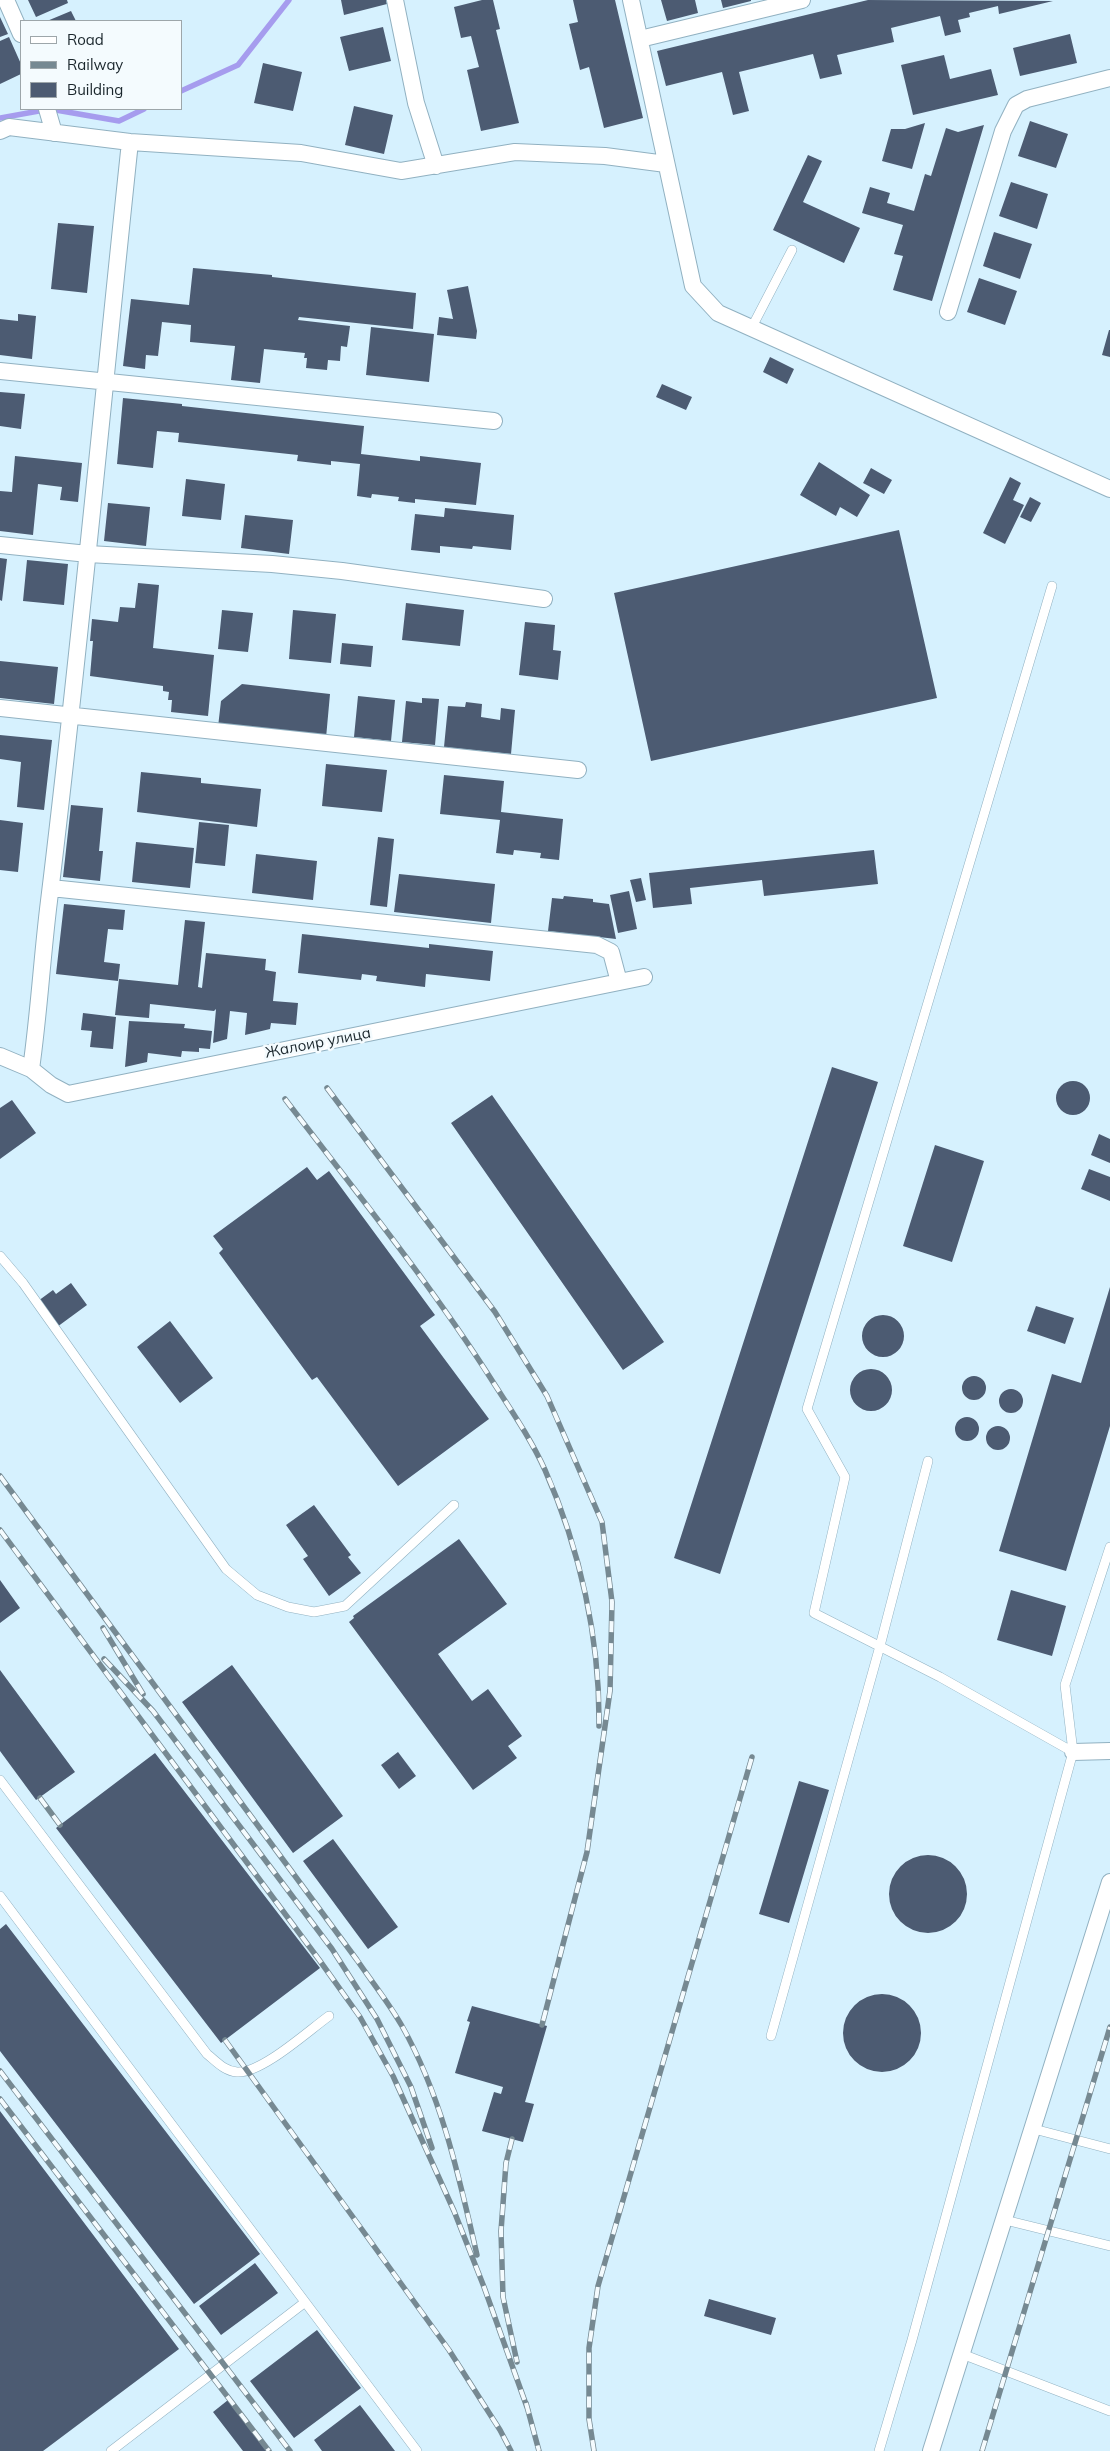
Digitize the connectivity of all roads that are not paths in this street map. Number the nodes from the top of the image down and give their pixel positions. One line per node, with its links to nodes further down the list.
1 (6, 0): 5 (street)
2 (395, 0): 13 (street)
3 (631, 0): 6 (street)
4 (802, 0): 6 (street)
5 (20, 32)
6 (640, 40): 12 (street)
7 (1110, 78): 15 (street)
8 (48, 111): 10 (street)
9 (0, 131): 10 (street)
10 (54, 133): 11 (street)
11 (130, 142): 13 (street); 18 (street)
12 (666, 164): 13 (street); 16 (street)
13 (436, 166)
14 (792, 250): 16 (lane)
15 (948, 312)
16 (752, 327): 20 (street)
17 (0, 371): 18 (street)
18 (104, 381): 19 (street); 22 (street)
19 (494, 421)
20 (1110, 489)
21 (0, 544): 22 (street)
22 (88, 554): 24 (street); 26 (street)
23 (1052, 586): 37 (lane)
24 (544, 599)
25 (0, 708): 26 (street)
26 (72, 716): 27 (street); 28 (street)
27 (578, 770)
28 (50, 888): 30 (street); 32 (street)
29 (644, 977): 30 (street, Жалоир улица)
30 (619, 982): 32 (street, Жалоир улица)
31 (0, 1056): 32 (street, Жалоир улица)
32 (31, 1069)
33 (0, 1256): 35 (lane)
34 (928, 1461): 37 (lane)
35 (454, 1505)
36 (1110, 1547): 39 (lane)
37 (880, 1646): 39 (lane); 44 (lane)
38 (1110, 1751): 39 (street)
39 (1073, 1752): 54 (lane)
40 (0, 1780): 43 (lane)
41 (1110, 1882): 45 (street)
42 (0, 1896): 49 (lane)
43 (329, 2016)
44 (771, 2036)
45 (1034, 2128): 46 (lane); 47 (street)
46 (1110, 2149)
47 (1005, 2220): 48 (lane); 50 (street)
48 (1110, 2246)
49 (304, 2303): 52 (lane); 53 (lane)
50 (962, 2354): 51 (lane); 55 (street)
51 (1110, 2411)
52 (111, 2451)
53 (417, 2451)
54 (879, 2451)
55 (931, 2451)

